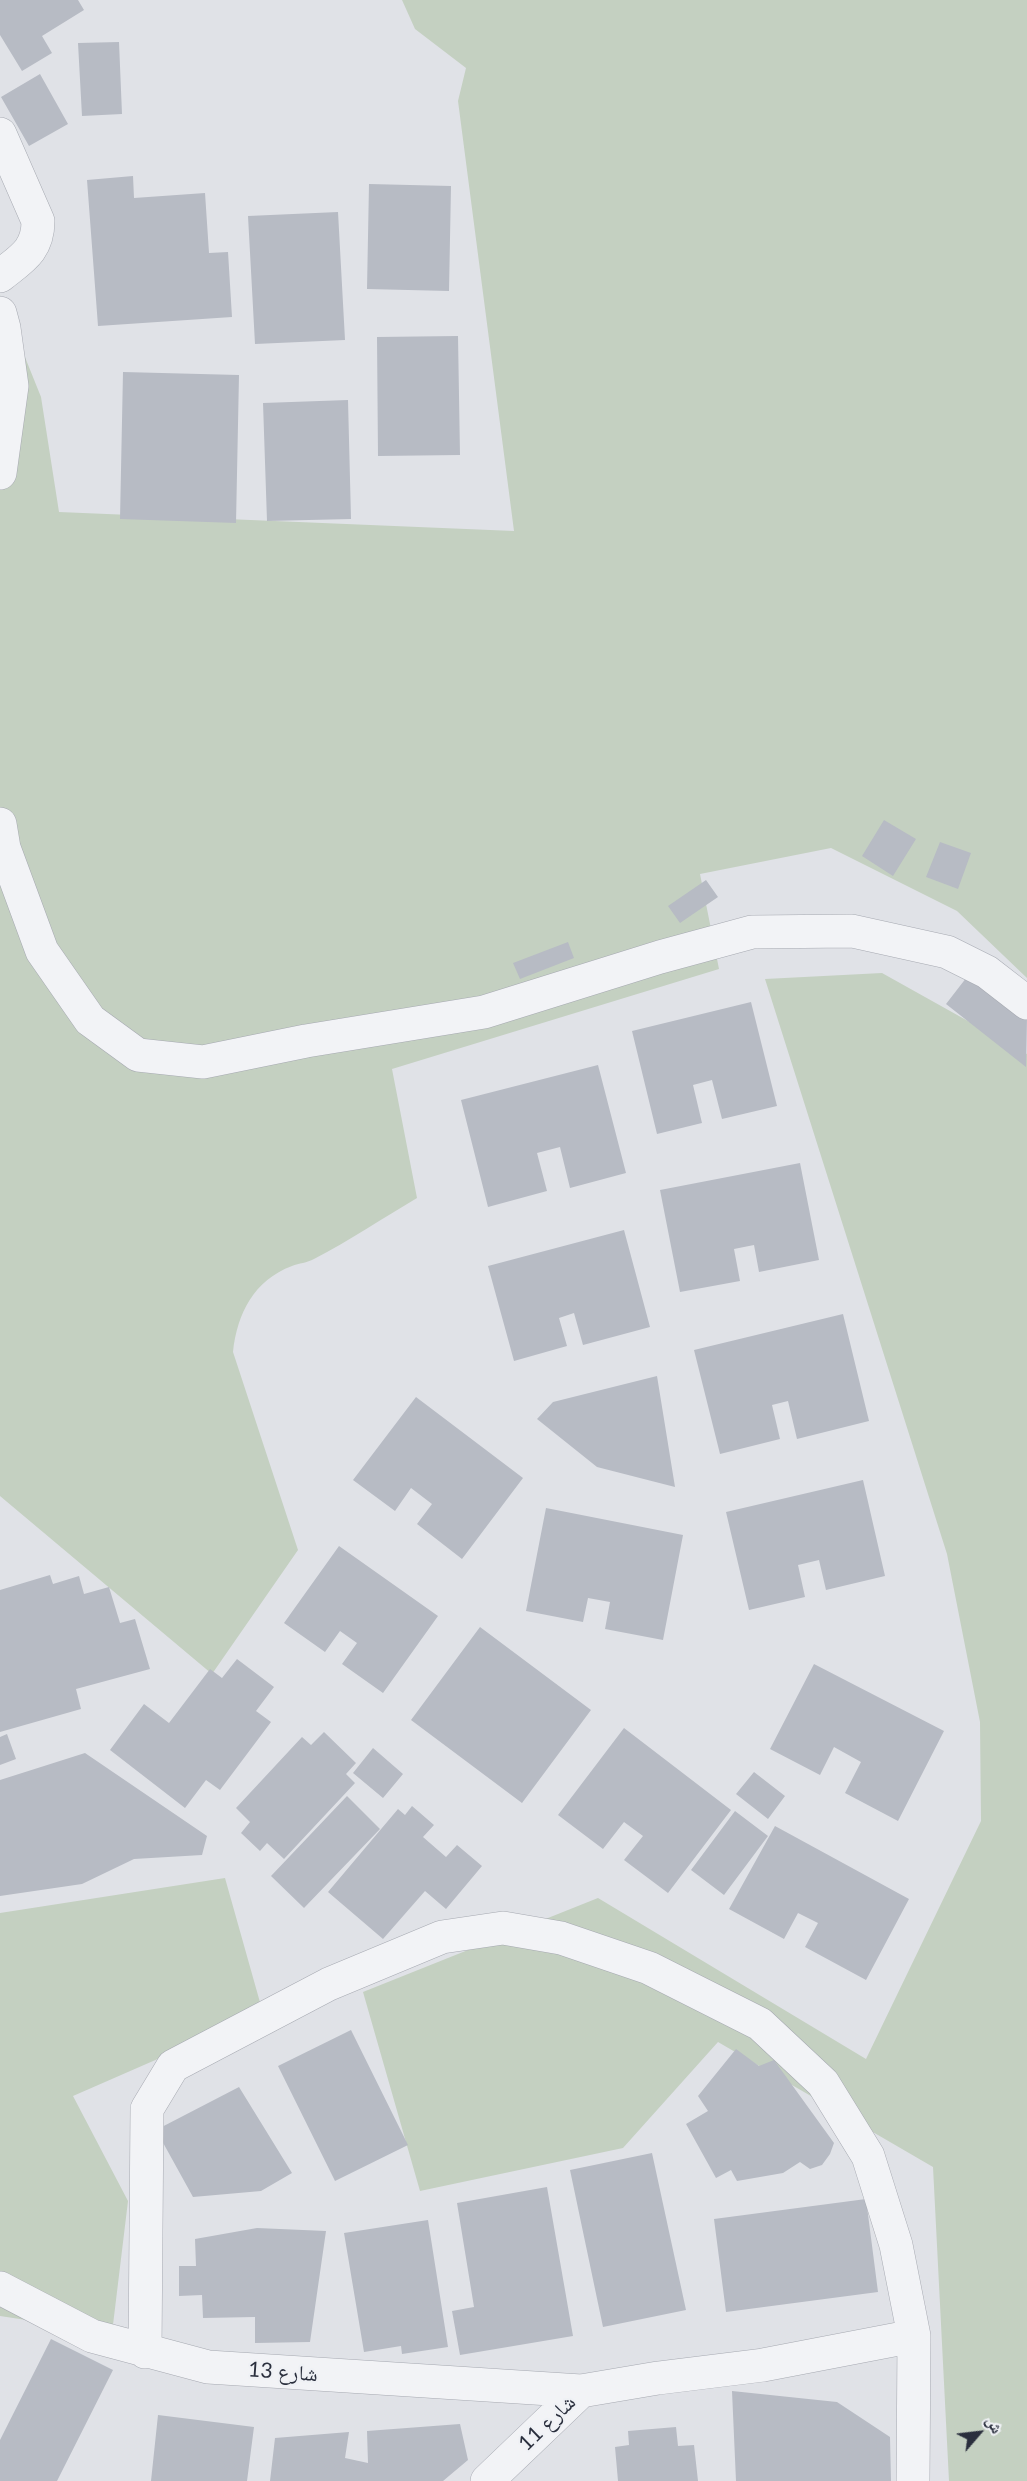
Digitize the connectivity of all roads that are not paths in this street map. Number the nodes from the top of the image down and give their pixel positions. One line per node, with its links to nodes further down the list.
1 (0, 134): 2 (street)
2 (0, 276)
3 (0, 314): 4 (street)
4 (0, 474)
5 (0, 824): 6 (street)
6 (1027, 1003)
7 (0, 2288): 9 (street, شارع 13)
8 (914, 2336): 9 (street); 10 (street, شارع 13); 12 (street)
9 (145, 2352): 10 (street, شارع 13)
10 (581, 2391): 11 (street, شارع 11)
11 (487, 2481)
12 (913, 2481)

